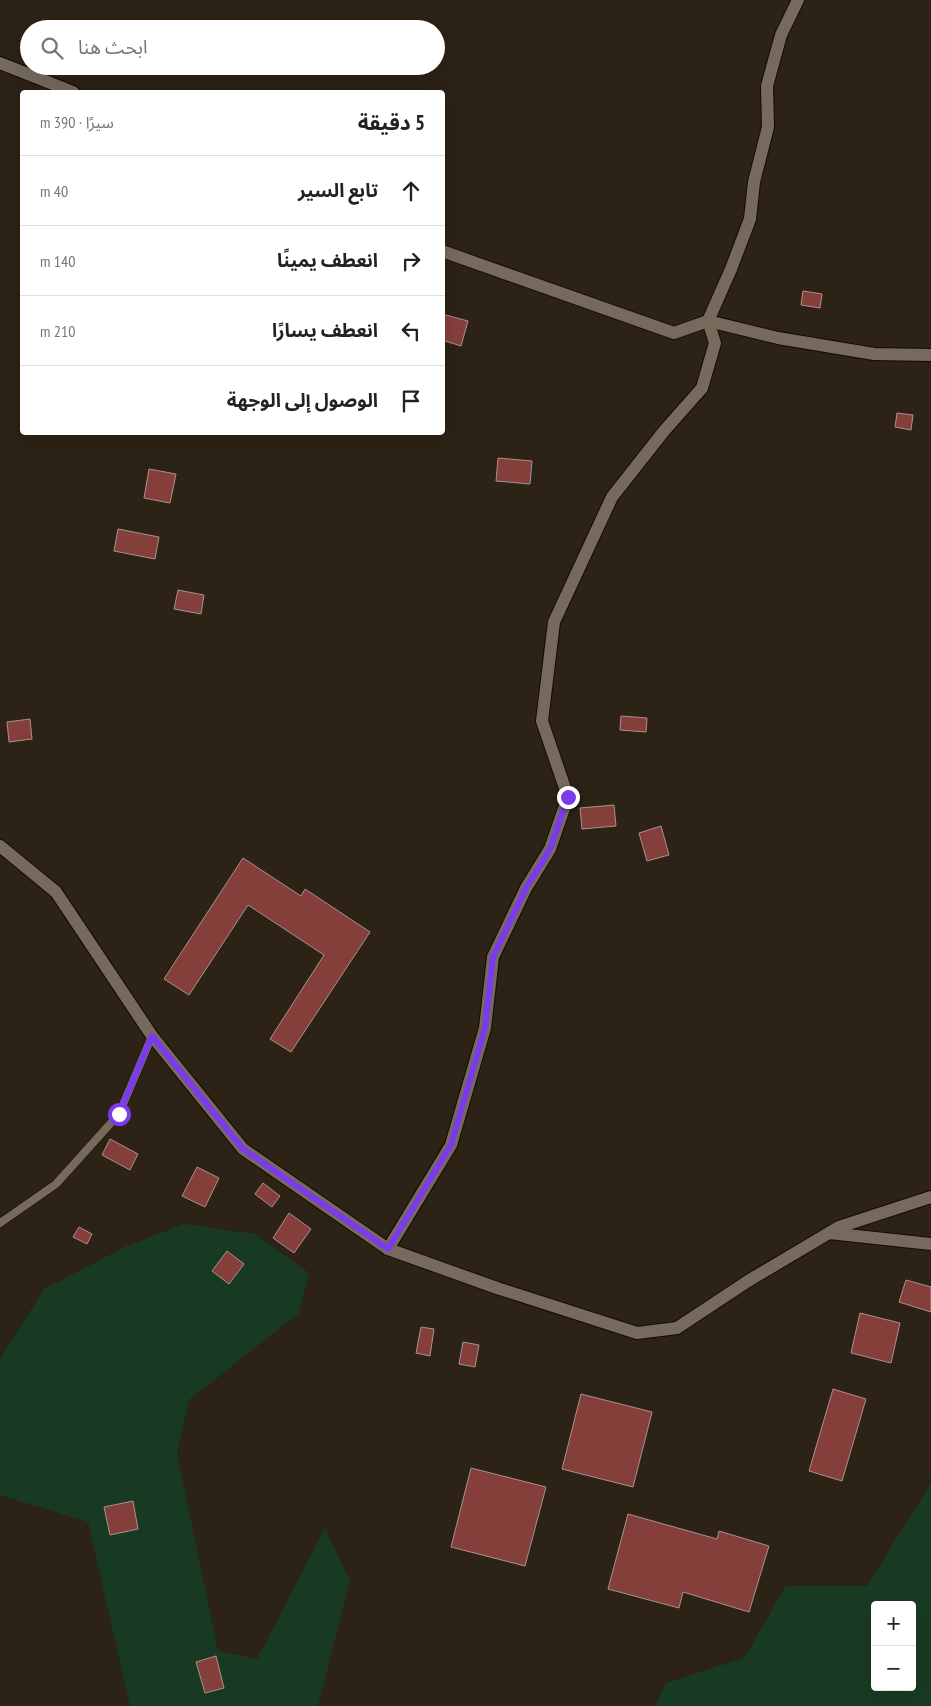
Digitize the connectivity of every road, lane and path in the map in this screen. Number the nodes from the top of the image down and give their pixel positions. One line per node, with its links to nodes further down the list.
1 (798, 0): 7 (street)
2 (0, 64): 3 (street)
3 (20, 72)
4 (28, 75): 5 (street)
5 (67, 90)
6 (445, 252): 7 (street)
7 (708, 320): 8 (street); 15 (street)
8 (931, 355)
9 (0, 846): 10 (street)
10 (152, 1036): 12 (lane); 15 (street)
11 (931, 1197): 13 (street)
12 (0, 1223)
13 (829, 1233): 14 (street); 15 (street)
14 (931, 1244)
15 (388, 1249)

